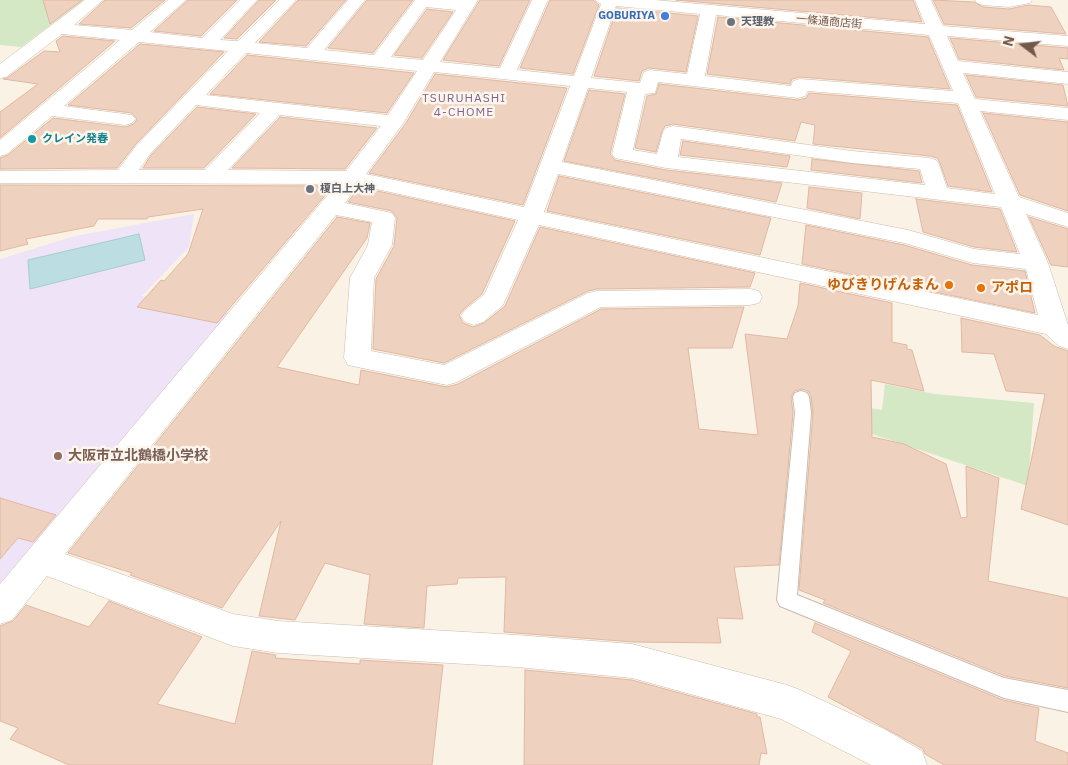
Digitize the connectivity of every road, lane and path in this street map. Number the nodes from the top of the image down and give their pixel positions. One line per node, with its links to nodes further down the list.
1 (95, 0): 15 (street)
2 (178, 0): 17 (street)
3 (249, 0): 19 (street)
4 (288, 0): 20 (street)
5 (357, 0): 21 (street)
6 (540, 0): 26 (street)
7 (603, 0): 11 (street, 一條通商店街)
8 (923, 0): 16 (street)
9 (983, 0): 10 (street)
10 (1024, 0)
11 (610, 1): 12 (street, 一條通商店街); 29 (street)
12 (635, 1): 14 (street, 一條通商店街)
13 (468, 3): 22 (street); 23 (street)
14 (698, 6): 16 (street, 一條通商店街); 28 (street)
15 (58, 28): 17 (street); 25 (street)
16 (936, 30): 18 (street, 一條通商店街); 24 (street)
17 (135, 36): 19 (street); 34 (street)
18 (1068, 42)
19 (207, 43): 20 (street)
20 (242, 47): 21 (street); 31 (street)
21 (312, 54): 22 (street)
22 (379, 61): 23 (street)
23 (429, 66): 26 (street); 37 (street)
24 (952, 66): 27 (street); 32 (street)
25 (0, 73)
26 (506, 74): 29 (street)
27 (1068, 78)
28 (695, 81): 30 (street); 32 (street)
29 (580, 82): 30 (street); 40 (street)
30 (637, 88): 39 (street)
31 (191, 99): 33 (street); 41 (street)
32 (965, 101): 35 (street); 46 (street)
33 (274, 109): 37 (street); 42 (street)
34 (48, 110): 36 (street); 38 (street)
35 (1068, 114)
36 (125, 119)
37 (394, 122): 43 (street)
38 (0, 150)
39 (666, 162): 45 (street); 45 (street)
40 (551, 166): 48 (street); 50 (street)
41 (124, 176): 42 (street); 44 (street)
42 (212, 176): 43 (street)
43 (353, 178): 47 (street); 48 (street)
44 (4, 180)
45 (938, 194): 46 (street)
46 (1011, 202): 49 (street); 50 (street)
47 (331, 207): 51 (street); 55 (street)
48 (532, 215): 52 (street); 53 (street)
49 (1068, 220)
50 (1036, 263): 53 (street)
51 (750, 297)
52 (474, 316)
53 (1061, 333)
54 (801, 397): 57 (lane)
55 (40, 559): 56 (street); 58 (street)
56 (0, 608)
57 (1068, 701)
58 (870, 755): 59 (street)
59 (908, 765)

